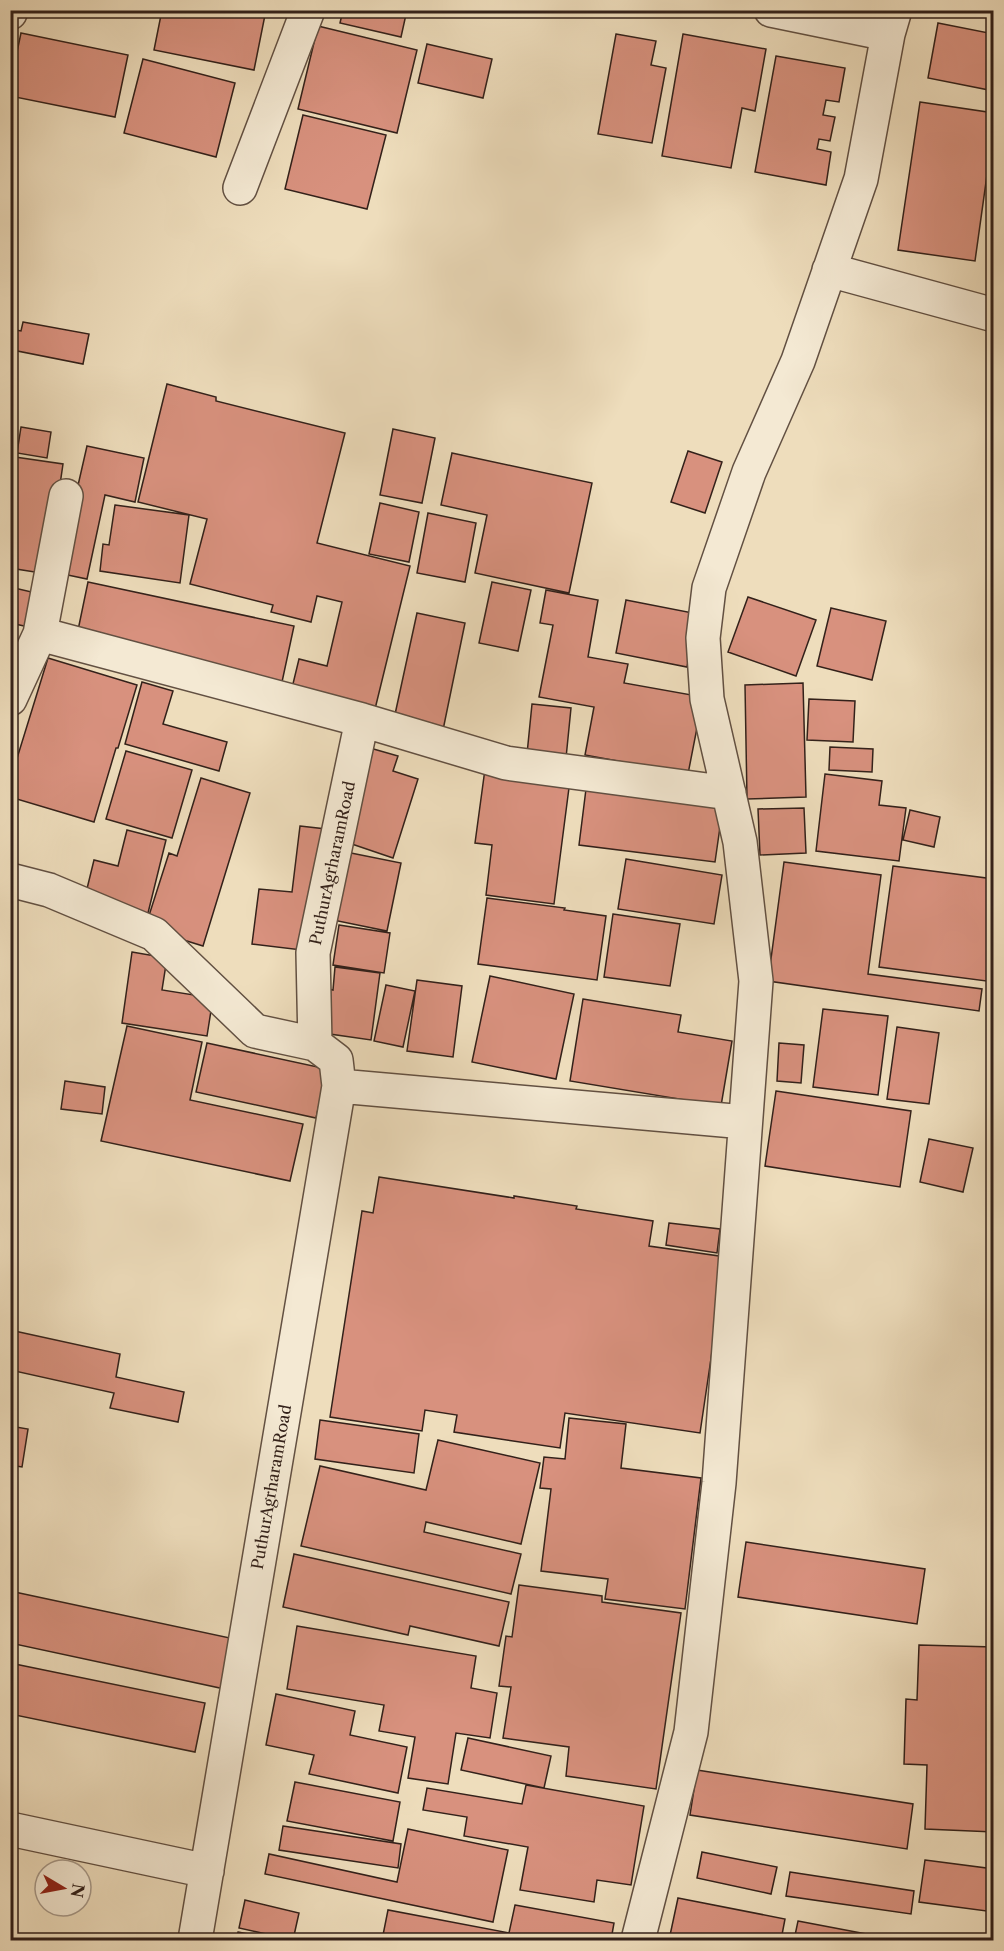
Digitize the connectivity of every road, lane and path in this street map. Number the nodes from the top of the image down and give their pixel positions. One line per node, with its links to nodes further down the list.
1 (308, 10): 4 (street)
2 (771, 10): 3 (street)
3 (891, 22): 5 (street)
4 (240, 188)
5 (829, 270): 6 (street); 11 (street)
6 (993, 315)
7 (66, 496): 8 (street)
8 (40, 634): 9 (street); 10 (street)
9 (10, 699)
10 (362, 720): 11 (street); 13 (street, PuthurAgrharamRoad)
11 (729, 793): 15 (street)
12 (10, 880): 13 (street)
13 (315, 1044): 14 (street, PuthurAgrharamRoad)
14 (339, 1086): 15 (street); 17 (street, PuthurAgrharamRoad)
15 (745, 1122): 19 (street)
16 (10, 1829): 17 (street)
17 (207, 1870): 18 (street, PuthurAgrharamRoad)
18 (195, 1941)
19 (638, 1941)

